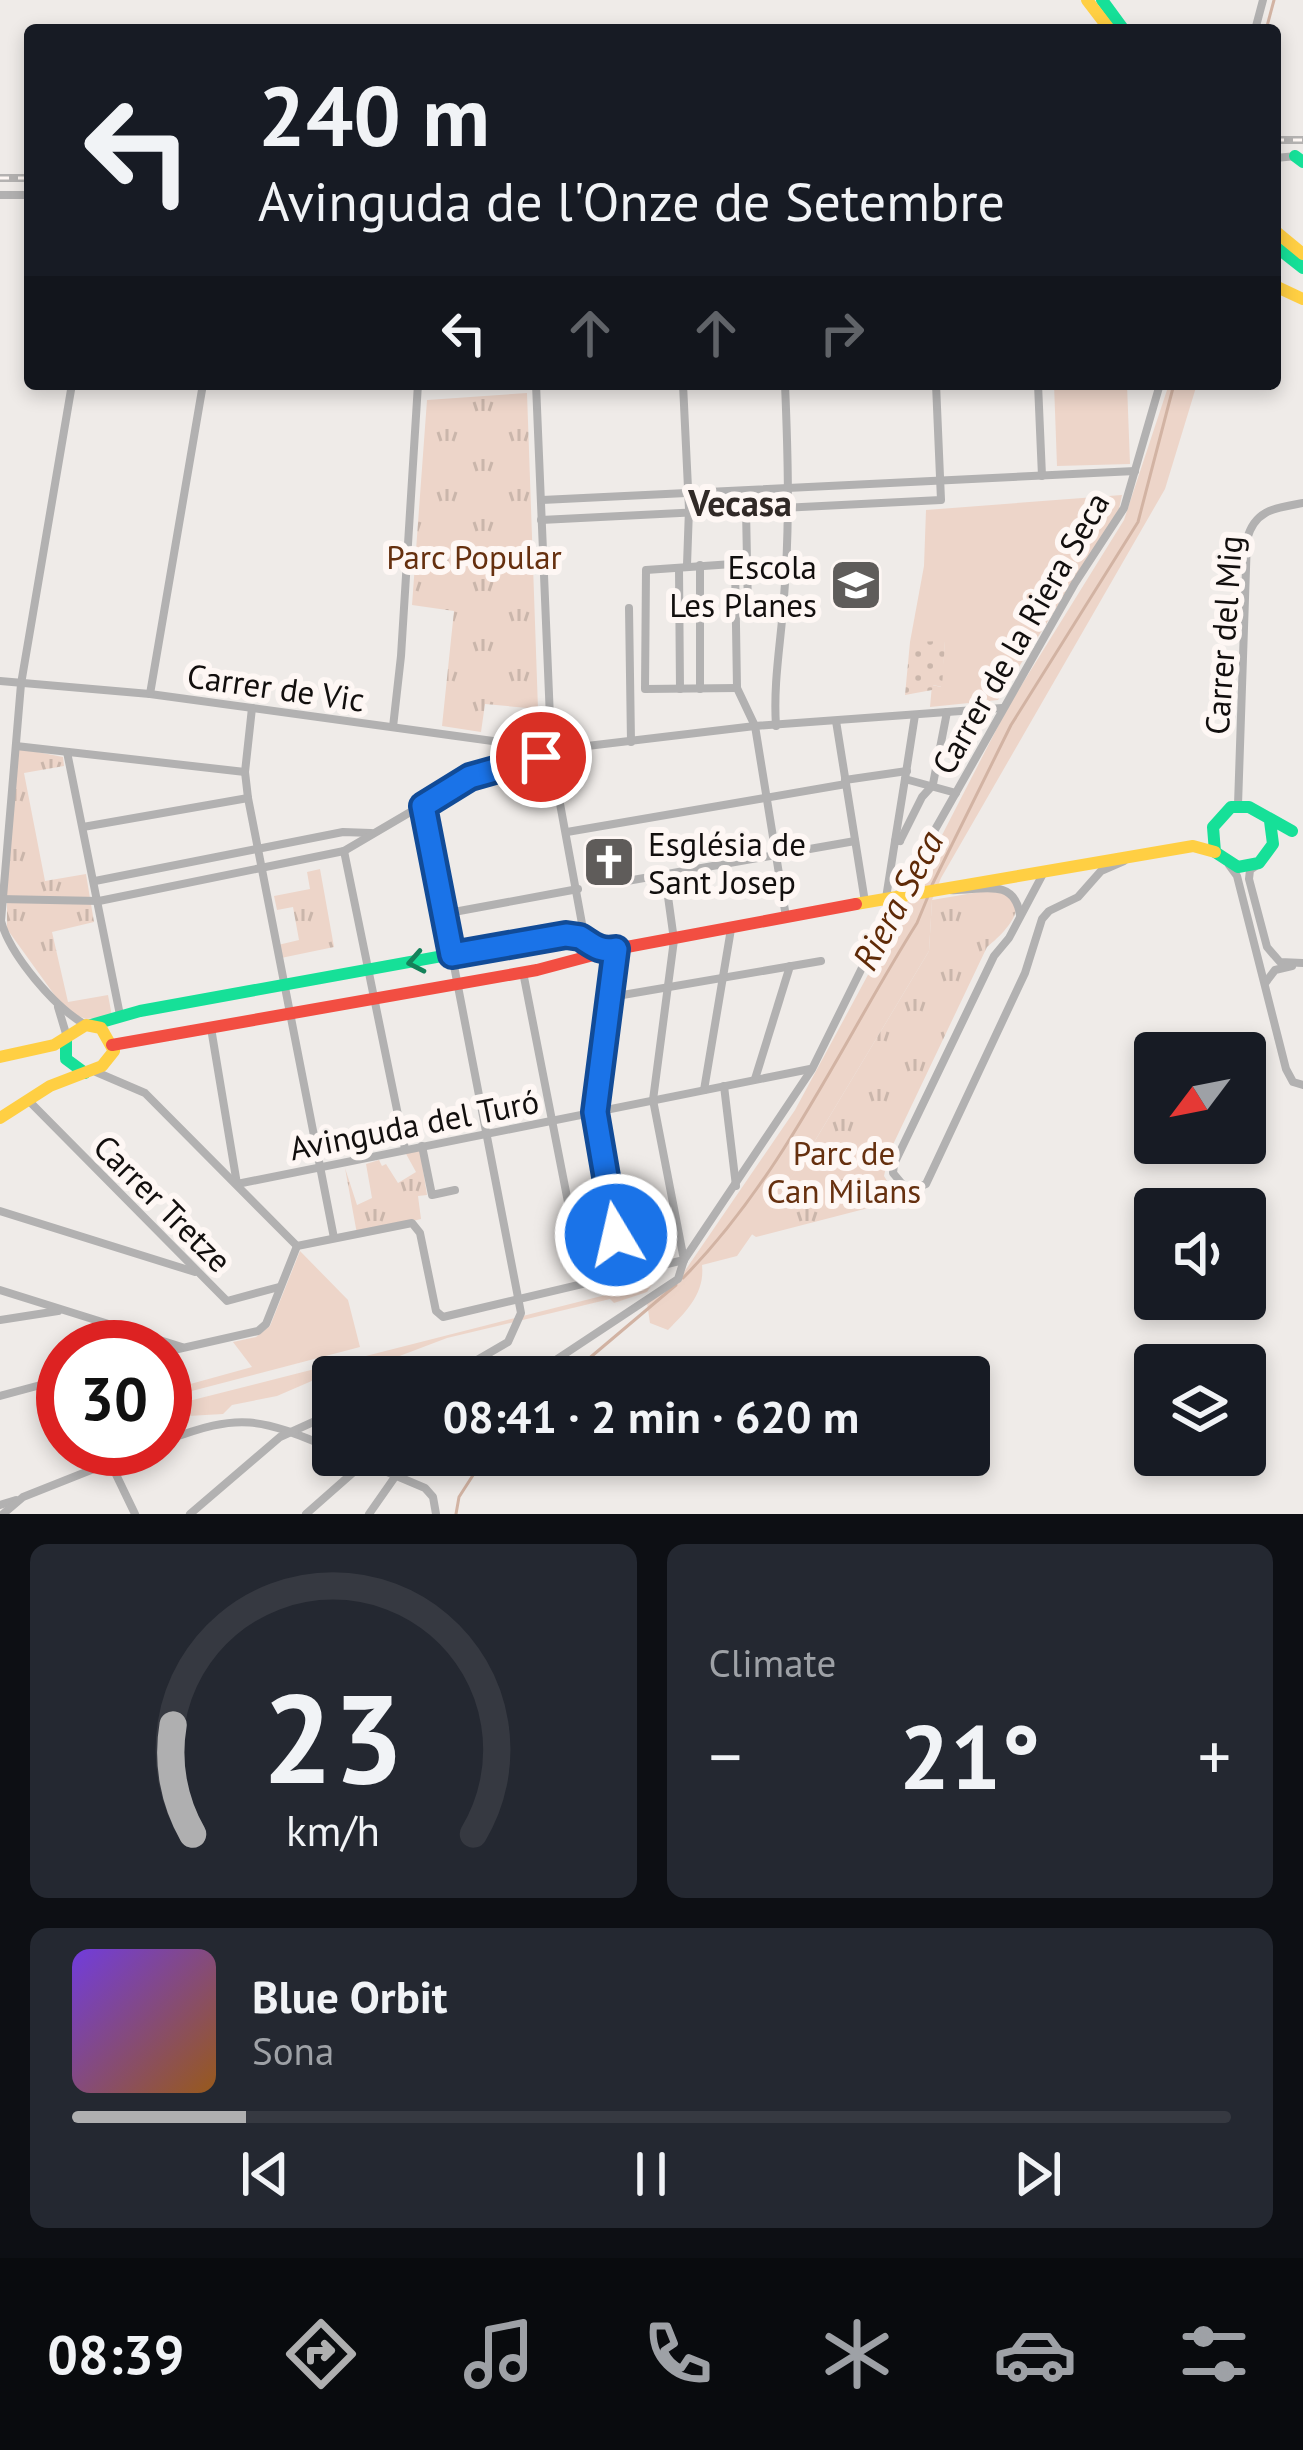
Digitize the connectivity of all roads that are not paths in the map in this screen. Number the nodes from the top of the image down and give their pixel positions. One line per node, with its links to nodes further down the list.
1 (1087, 0): 2 (main road)
2 (1105, 24)
3 (71, 390): 34 (street)
4 (202, 390): 38 (street)
5 (418, 390): 45 (street)
6 (536, 390): 17 (street)
7 (683, 390): 16 (street)
8 (785, 390): 15 (street)
9 (936, 390): 14 (street)
10 (1038, 390): 13 (street)
11 (1158, 390): 12 (street, Carrer de la Riera Seca)
12 (1135, 471): 13 (street); 39 (street, Carrer de la Riera Seca)
13 (1042, 476): 14 (street)
14 (941, 481): 15 (street); 19 (street)
15 (790, 488): 16 (street); 19 (street)
16 (688, 493): 17 (street); 21 (street)
17 (542, 500): 22 (street)
18 (1303, 503): 58 (street, Carrer del Mig)
19 (789, 507): 20 (street); 28 (street)
20 (746, 510): 21 (street); 23 (street)
21 (686, 513): 22 (street); 26 (street)
22 (542, 520): 50 (street)
23 (747, 563): 24 (street); 30 (street)
24 (734, 564): 25 (street); 29 (street)
25 (700, 565): 26 (street); 35 (street)
26 (683, 567): 31 (street); 37 (street)
27 (629, 608): 32 (street)
28 (783, 608): 30 (street); 46 (street)
29 (735, 610): 30 (street); 36 (street)
30 (748, 610)
31 (645, 630): 32 (street); 37 (street)
32 (629, 631): 47 (street)
33 (0, 681): 34 (street, Carrer de Vic)
34 (21, 684): 38 (street, Carrer de Vic); 48 (street)
35 (700, 688): 36 (street); 37 (street)
36 (737, 688): 44 (street)
37 (680, 689)
38 (150, 694): 40 (street, Carrer de Vic)
39 (1004, 707): 41 (street); 55 (street, Carrer de la Riera Seca)
40 (252, 708): 45 (street, Carrer de Vic); 51 (street)
41 (947, 712): 42 (street); 54 (street)
42 (915, 715): 43 (street); 52 (street)
43 (836, 722): 46 (street); 53 (street)
44 (755, 726): 46 (street); 47 (street); 56 (street)
45 (393, 727): 50 (street, Carrer de Vic)
46 (776, 727)
47 (631, 742): 50 (street)
48 (16, 746): 49 (street); 85 (street)
49 (67, 752): 51 (street); 61 (street)
50 (548, 752): 59 (street); 64 (street)
51 (245, 772): 57 (street)
52 (906, 775): 53 (street); 54 (street); 67 (street)
53 (846, 782): 56 (street); 66 (street)
54 (933, 784): 55 (street); 67 (street)
55 (956, 793): 84 (street, Carrer de la Riera Seca)
56 (766, 797): 64 (street); 73 (street)
57 (248, 799): 61 (street); 70 (street)
58 (1238, 805): 60 (main road); 63 (main road)
59 (423, 806): 65 (street); 88 (street)
60 (1270, 820): 62 (main road); 68 (main road)
61 (83, 827): 80 (street)
62 (1298, 830): 68 (main road)
63 (1212, 831): 69 (main road); 72 (main road)
64 (567, 832): 83 (street)
65 (371, 833): 70 (street); 71 (street)
66 (855, 842): 73 (street); 87 (street)
67 (895, 842): 84 (street)
68 (1273, 844): 75 (main road)
69 (1192, 846): 72 (main road); 74 (main road)
70 (258, 849): 77 (street); 80 (street)
71 (344, 851): 77 (street); 102 (street)
72 (1216, 852): 76 (main road)
73 (775, 853): 79 (street); 89 (street)
74 (1137, 856): 78 (main road); 90 (street)
75 (1259, 863): 76 (main road); 94 (street)
76 (1228, 864): 98 (street)
77 (262, 867): 86 (street); 106 (street)
78 (1044, 872): 82 (main road); 90 (street)
79 (665, 875): 81 (street); 93 (street)
80 (95, 881): 86 (street)
81 (627, 881)
82 (942, 888): 84 (main road); 90 (street)
83 (578, 889): 88 (street); 92 (street)
84 (891, 897): 87 (main road); 121 (street)
85 (2, 898): 86 (street); 111 (street)
86 (99, 901): 113 (street)
87 (865, 902): 89 (main road)
88 (443, 914): 96 (street)
89 (786, 917): 91 (main road)
90 (1020, 918)
91 (731, 928): 93 (main road); 104 (street)
92 (581, 940): 95 (main road); 96 (main road); 97 (main road); 97 (main road)
93 (674, 940): 95 (main road); 107 (street)
94 (1268, 947): 98 (street); 100 (street)
95 (614, 949): 97 (main road); 109 (street)
96 (452, 955): 102 (main road, one-way to 102); 105 (street)
97 (577, 960): 103 (main road)
98 (1258, 960): 108 (street)
99 (821, 961): 101 (street)
100 (1301, 963): 108 (street)
101 (790, 966): 104 (street); 123 (street)
102 (369, 970): 106 (main road); 110 (street)
103 (523, 972): 105 (main road); 133 (street)
104 (723, 978): 107 (street); 128 (street)
105 (456, 985): 110 (main road); 134 (street)
106 (284, 986): 112 (street); 113 (main road)
107 (670, 987): 109 (street); 130 (street)
108 (1265, 989): 126 (street)
109 (610, 997): 131 (street)
110 (375, 998): 112 (main road); 136 (street)
111 (54, 1000): 114 (street); 116 (street)
112 (290, 1014): 115 (main road); 137 (street)
113 (121, 1015): 114 (main road)
114 (89, 1025): 116 (main road); 118 (main road)
115 (211, 1028): 118 (main road); 138 (street)
116 (67, 1038): 117 (main road); 120 (main road)
117 (38, 1050): 119 (main road); 120 (main road)
118 (111, 1052): 122 (main road); 125 (street)
119 (0, 1057)
120 (66, 1058): 122 (main road); 124 (main road)
121 (812, 1069): 123 (street, Avinguda del Turó); 139 (street)
122 (91, 1072): 124 (main road); 125 (street)
123 (755, 1080): 127 (street, Avinguda del Turó)
124 (55, 1083): 129 (main road)
125 (124, 1084): 138 (street)
126 (1303, 1085)
127 (724, 1086): 128 (street, Avinguda del Turó); 139 (street)
128 (704, 1090): 130 (street, Avinguda del Turó)
129 (28, 1100): 132 (main road); 146 (street, Carrer Tretze)
130 (653, 1100): 131 (street, Avinguda del Turó); 145 (street)
131 (595, 1112): 133 (street, Avinguda del Turó); 147 (street)
132 (0, 1118)
133 (550, 1120): 134 (street, Avinguda del Turó); 143 (street)
134 (485, 1133): 135 (street, Avinguda del Turó); 150 (street)
135 (422, 1146): 136 (street, Avinguda del Turó); 140 (street)
136 (405, 1149): 137 (street, Avinguda del Turó)
137 (320, 1167): 138 (street, Avinguda del Turó); 142 (street)
138 (237, 1184): 144 (street)
139 (736, 1186): 145 (street)
140 (455, 1190)
141 (0, 1211): 146 (street)
142 (334, 1238): 144 (street); 150 (street)
143 (576, 1243)
144 (297, 1246): 148 (street)
145 (683, 1265): 147 (street); 156 (street)
146 (196, 1273): 148 (street, Carrer Tretze)
147 (622, 1276): 150 (street)
148 (279, 1287): 154 (street)
149 (0, 1290): 151 (street)
150 (519, 1301): 155 (street)
151 (65, 1310): 152 (street); 153 (street)
152 (0, 1320)
153 (96, 1320)
154 (192, 1346)
155 (484, 1356)
156 (561, 1356)
157 (36, 1386): 158 (street)
158 (0, 1396)
159 (312, 1422): 161 (street)
160 (192, 1431): 161 (street)
161 (289, 1431): 162 (street); 172 (street)
162 (312, 1440)
163 (75, 1476): 168 (street)
164 (117, 1476): 171 (street)
165 (349, 1476): 173 (street)
166 (396, 1476): 174 (street)
167 (401, 1476): 175 (street)
168 (23, 1497): 169 (street); 170 (street)
169 (0, 1504)
170 (3, 1514)
171 (135, 1514)
172 (190, 1514)
173 (306, 1514)
174 (369, 1514)
175 (436, 1514)

